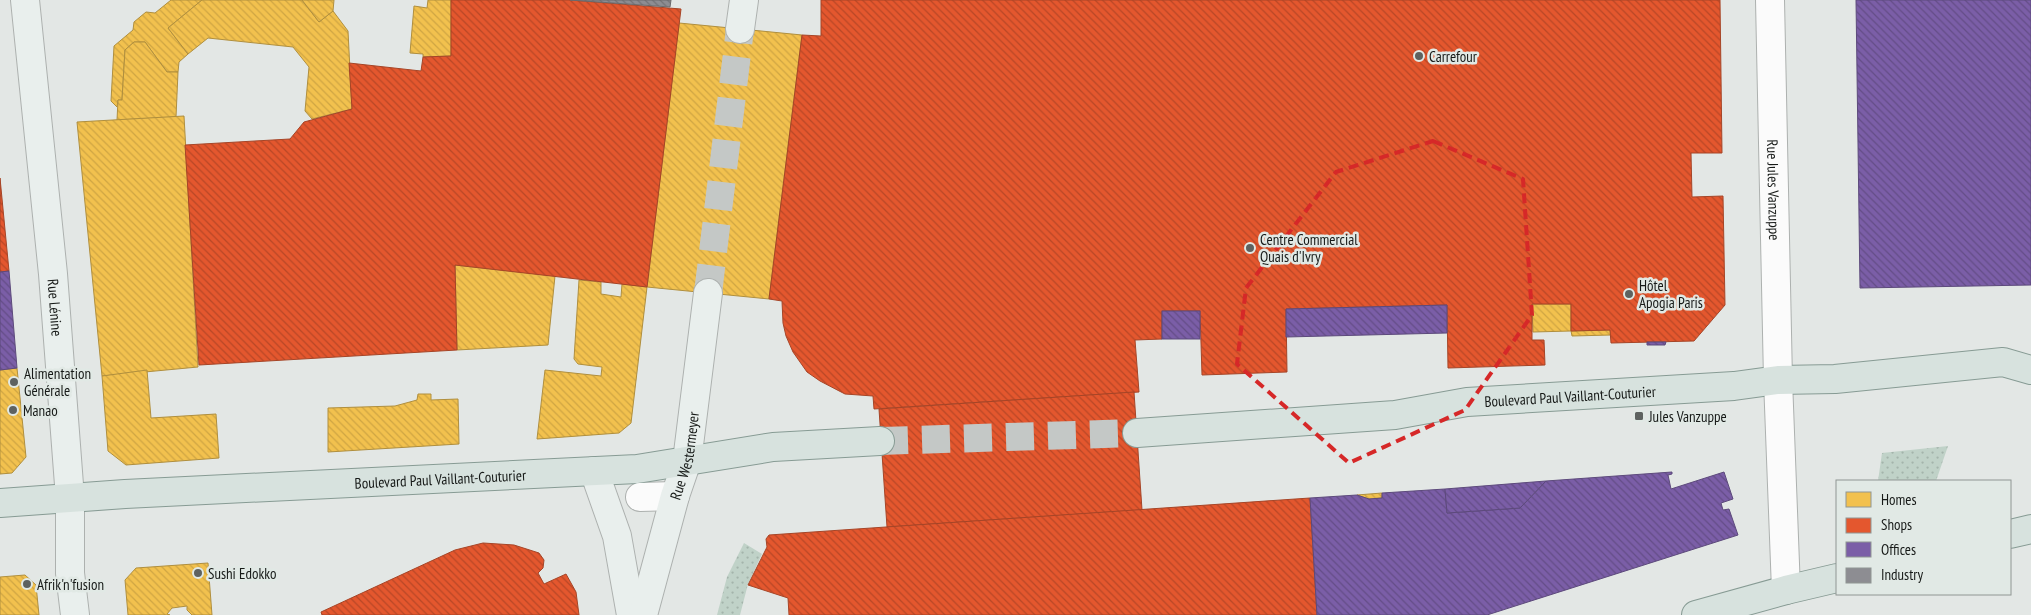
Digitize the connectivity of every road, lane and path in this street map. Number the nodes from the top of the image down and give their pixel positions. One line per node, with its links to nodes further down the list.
1 (25, 0): 16 (main road, Rue Lénine)
2 (744, 0): 4 (main road)
3 (1770, 0): 9 (street, Rue Jules Vanzuppe)
4 (740, 29)
5 (708, 293): 12 (main road, Rue Westermeyer)
6 (2031, 357): 7 (street, Boulevard Paul Vaillant-Couturier)
7 (2003, 362): 8 (main road, Boulevard Paul Vaillant-Couturier); 9 (main road, Boulevard Paul Vaillant-Couturier)
8 (2031, 370)
9 (1778, 380): 10 (main road, Boulevard Paul Vaillant-Couturier); 21 (street, Rue Jules Vanzuppe)
10 (1137, 433)
11 (880, 441): 12 (main road, Boulevard Paul Vaillant-Couturier)
12 (687, 461): 13 (main road, Boulevard Paul Vaillant-Couturier); 14 (main road, Rue Westermeyer)
13 (594, 471): 16 (main road, Boulevard Paul Vaillant-Couturier); 23 (main road)
14 (675, 496): 15 (street); 24 (main road, Rue Westermeyer)
15 (640, 497)
16 (70, 498): 17 (main road, Boulevard Paul Vaillant-Couturier); 22 (main road, Rue Lénine)
17 (0, 503)
18 (2031, 529): 19 (main road)
19 (2011, 534)
20 (1836, 578): 21 (main road)
21 (1786, 590): 25 (main road)
22 (75, 615)
23 (631, 615)
24 (643, 615)
25 (1696, 615)

